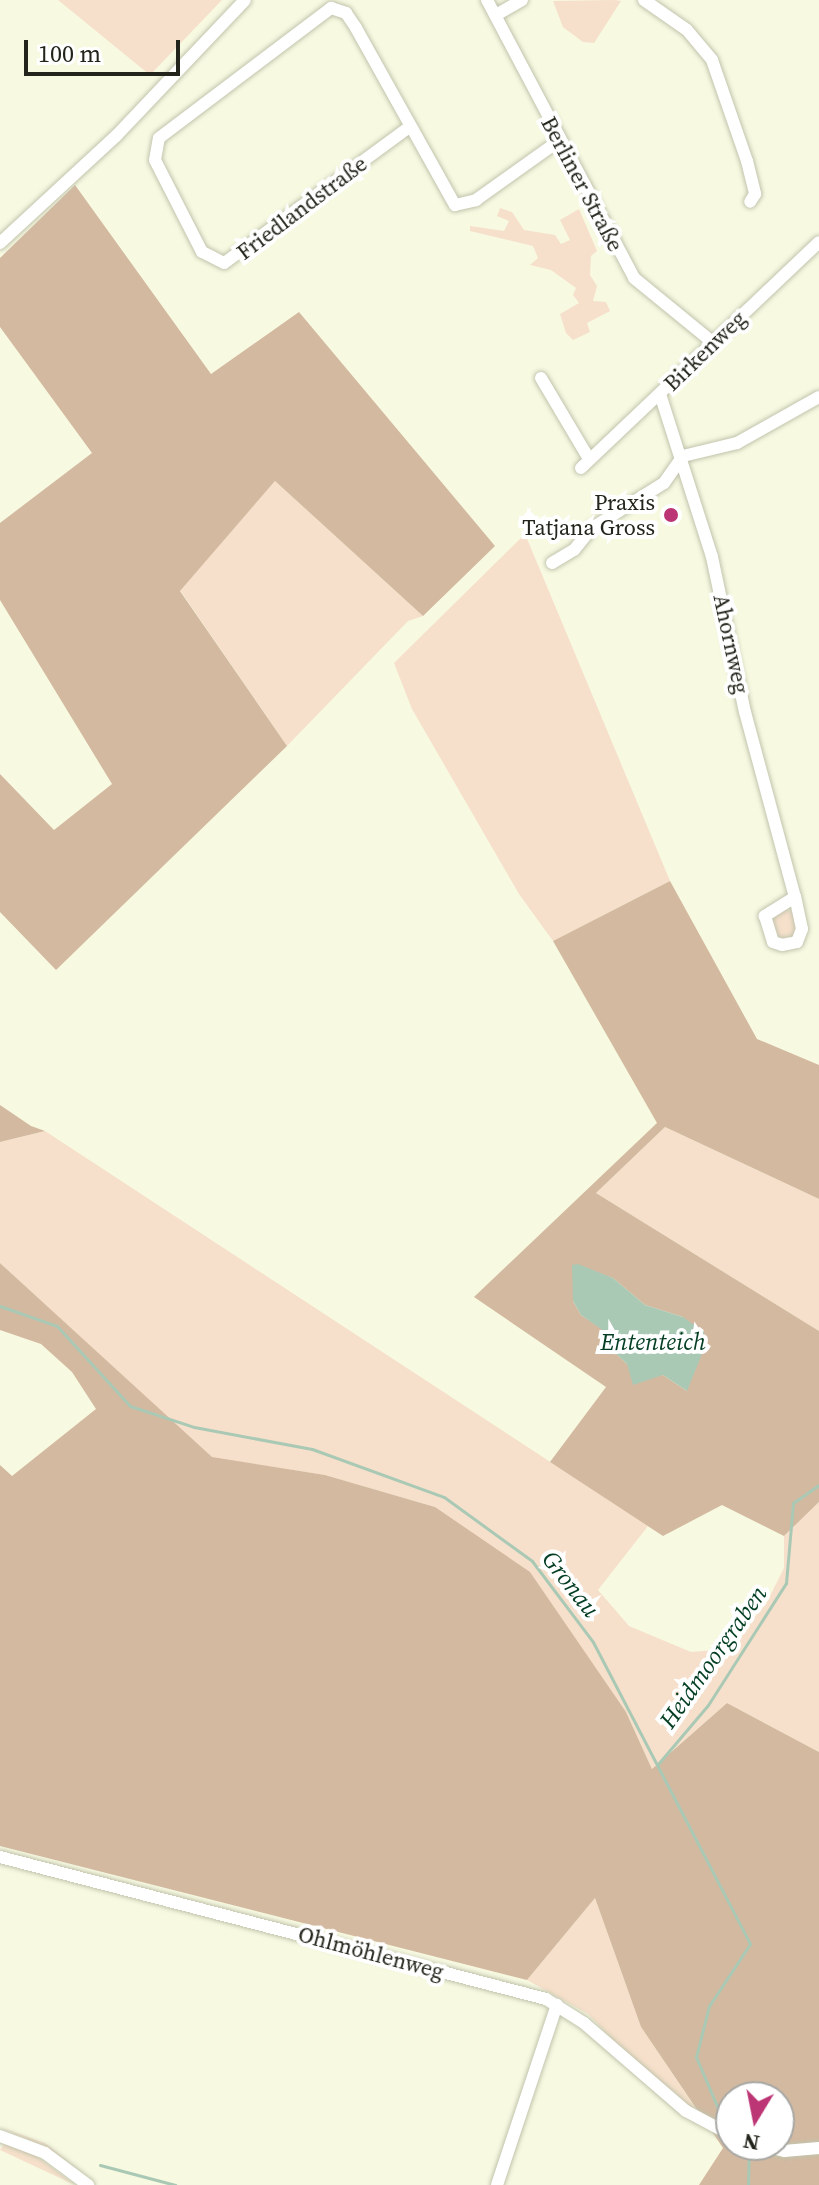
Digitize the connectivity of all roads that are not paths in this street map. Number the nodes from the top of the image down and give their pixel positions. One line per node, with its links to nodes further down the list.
1 (245, 0): 10 (street)
2 (487, 0): 5 (street, Berliner Straße)
3 (522, 0): 5 (street)
4 (644, 0): 8 (street)
5 (496, 15): 7 (street, Berliner Straße)
6 (408, 128): 6 (street, Friedlandstraße); 7 (street, Friedlandstraße)
7 (560, 140): 11 (street, Berliner Straße)
8 (750, 202)
9 (819, 242): 11 (street, Birkenweg)
10 (0, 243)
11 (711, 341): 13 (street, Birkenweg)
12 (541, 378): 13 (street, Birkenweg)
13 (660, 394): 15 (street, Ahornweg)
14 (819, 397): 15 (street)
15 (683, 456): 16 (street); 17 (street, Ahornweg)
16 (552, 563)
17 (795, 897)
18 (0, 1857): 19 (street, Ohlmöhlenweg)
19 (557, 2005): 20 (street); 25 (street)
20 (715, 2126)
21 (0, 2136): 24 (street)
22 (819, 2148): 23 (street)
23 (795, 2150)
24 (88, 2185)
25 (497, 2185)

